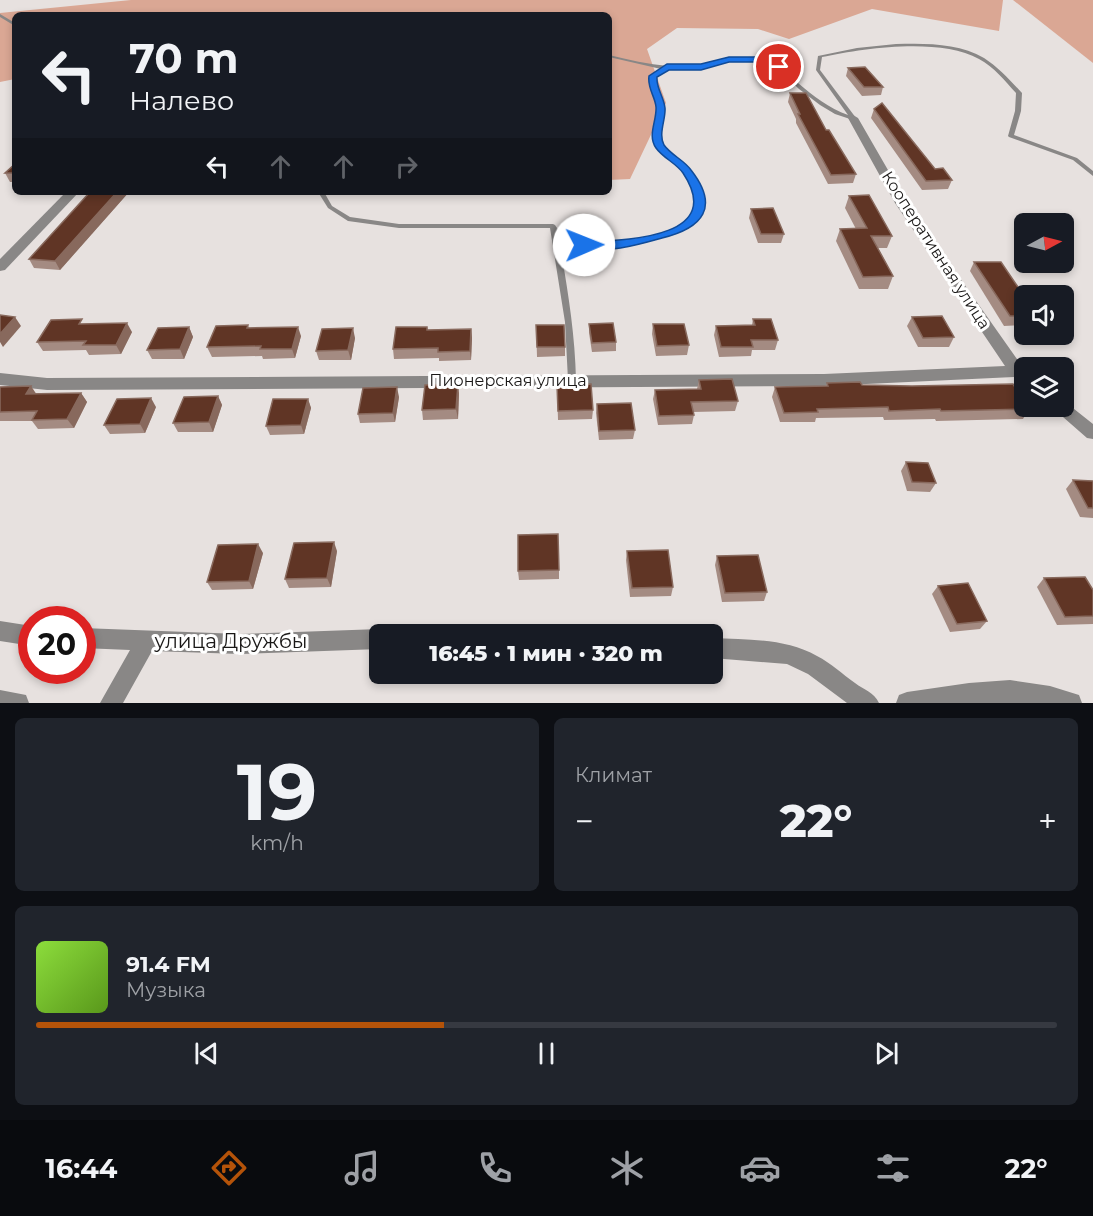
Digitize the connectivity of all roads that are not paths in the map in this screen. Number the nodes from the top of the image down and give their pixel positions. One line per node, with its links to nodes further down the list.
1 (612, 57): 2 (lane)
2 (667, 67): 3 (lane); 7 (lane)
3 (853, 118): 4 (lane); 9 (street, Кооперативная улица)
4 (1093, 174)
5 (70, 195): 8 (street)
6 (323, 195): 7 (lane)
7 (553, 226): 12 (lane)
8 (0, 267)
9 (1014, 364)
10 (1014, 374): 12 (street, Пионерская улица)
11 (0, 379): 12 (street, Пионерская улица)
12 (572, 380)
13 (1074, 417): 14 (street)
14 (1093, 433)
15 (0, 631): 16 (street)
16 (18, 634)
17 (96, 638): 19 (street, улица Дружбы)
18 (369, 639): 19 (street, улица Дружбы)
19 (147, 640): 23 (street)
20 (723, 649): 24 (street)
21 (0, 701): 22 (street)
22 (18, 703)
23 (111, 703)
24 (868, 703)
25 (907, 703): 26 (street)
26 (1071, 703)

